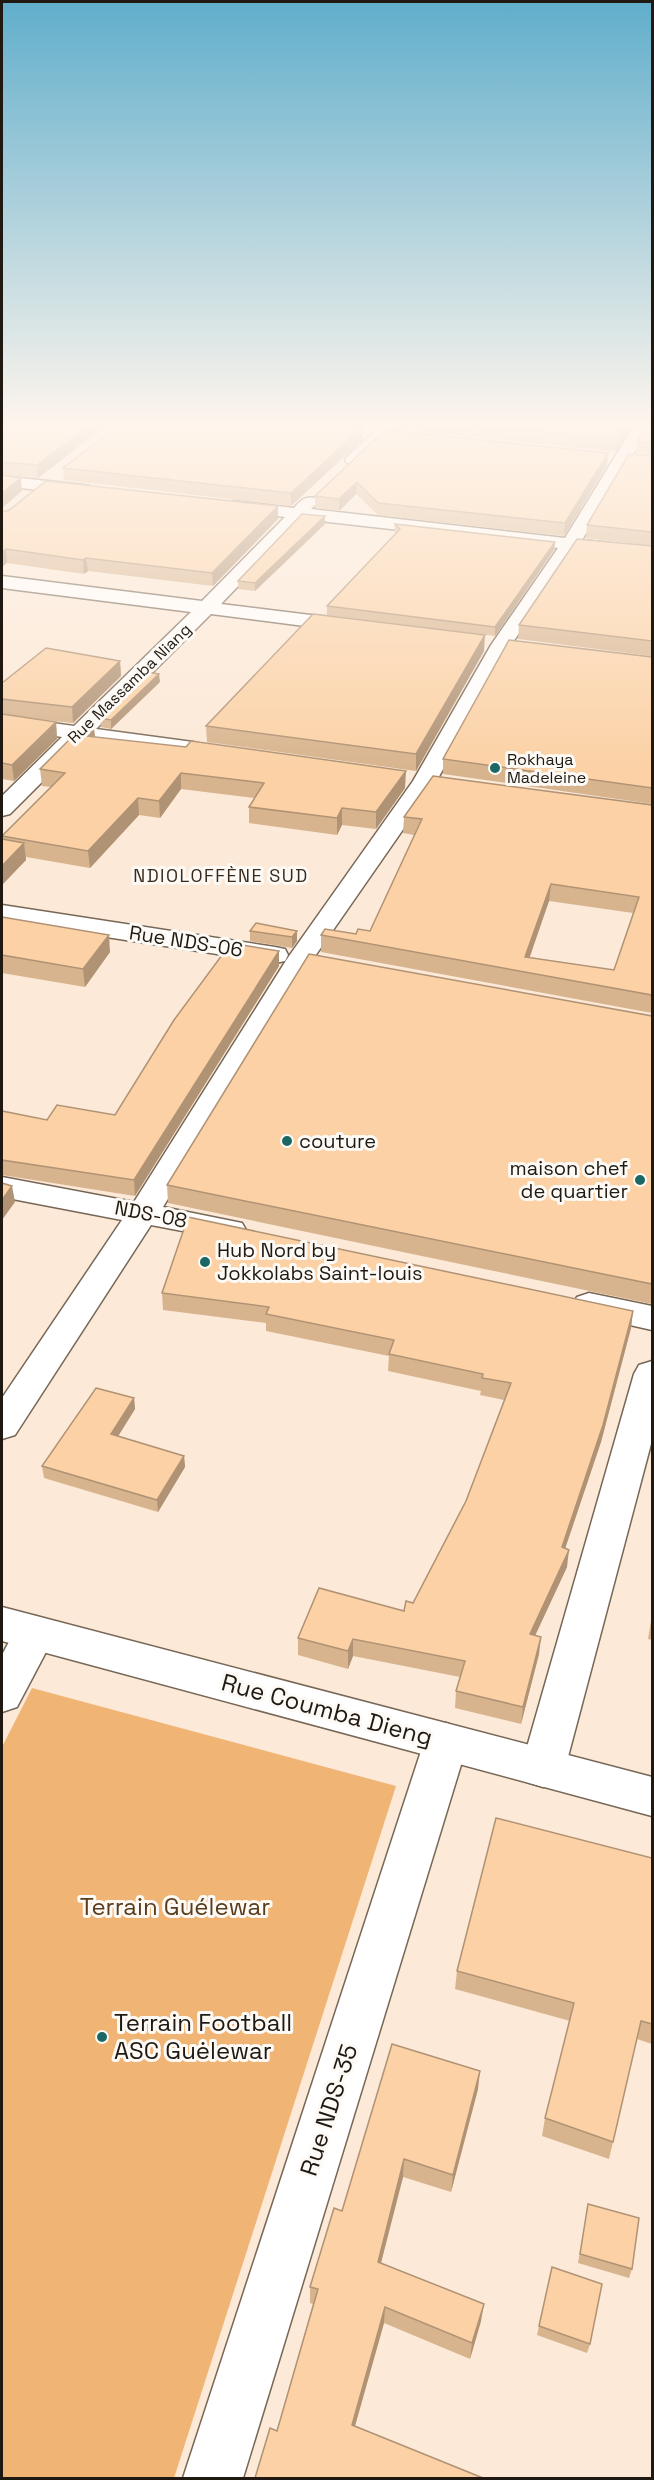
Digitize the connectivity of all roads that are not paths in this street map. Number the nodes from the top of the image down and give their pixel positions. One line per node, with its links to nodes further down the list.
1 (271, 540): 7 (street, Rue Massamba Niang)
2 (541, 540): 4 (street)
3 (573, 540): 4 (street)
4 (571, 543): 5 (street); 14 (street)
5 (652, 553)
6 (2, 582): 7 (street)
7 (206, 608): 8 (street); 10 (street, Rue Massamba Niang)
8 (371, 629)
9 (2, 722): 10 (street)
10 (77, 733): 11 (street); 12 (street, Rue Massamba Niang)
11 (216, 752)
12 (2, 809)
13 (2, 913): 14 (street, Rue NDS-06)
14 (312, 961): 16 (street)
15 (2, 1187): 16 (street, NDS-08)
16 (144, 1212): 17 (street, NDS-08); 21 (street)
17 (259, 1236)
18 (560, 1299): 19 (street)
19 (652, 1318)
20 (652, 1374): 25 (street)
21 (2, 1426)
22 (18, 1629): 23 (street); 24 (street, Rue Coumba Dieng)
23 (2, 1694)
24 (446, 1742): 25 (street, Rue Coumba Dieng); 27 (street, Rue NDS-35)
25 (543, 1768): 26 (street, Rue Coumba Dieng)
26 (652, 1797)
27 (213, 2478)

